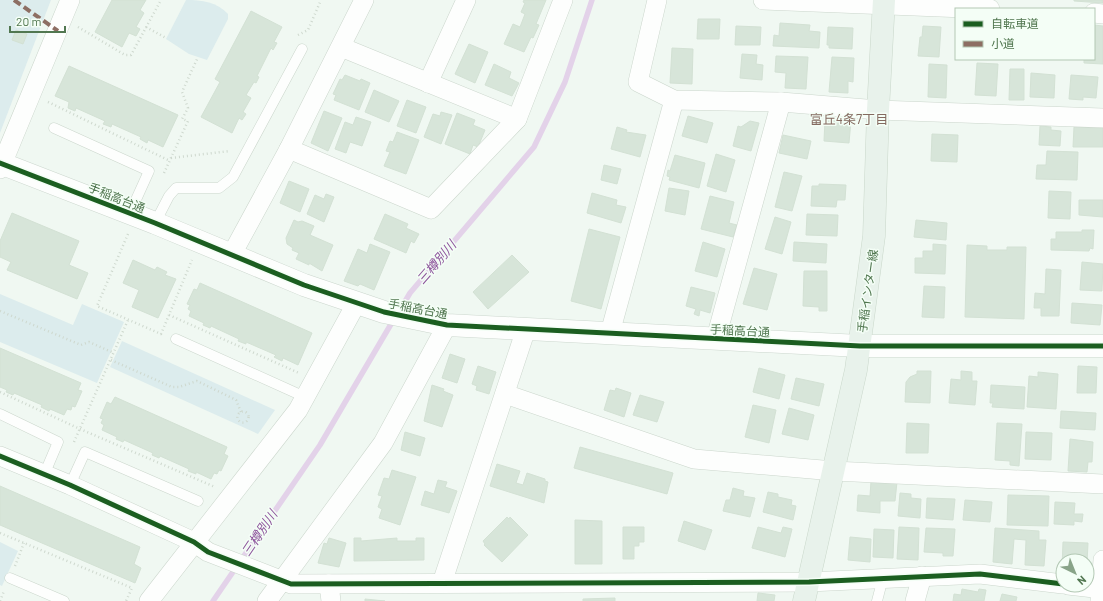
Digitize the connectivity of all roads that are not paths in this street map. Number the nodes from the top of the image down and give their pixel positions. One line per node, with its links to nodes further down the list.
1 (70, 0): 19 (street)
2 (364, 0): 9 (street)
3 (466, 0): 11 (street)
4 (563, 0): 16 (street)
5 (657, 0): 12 (street)
6 (763, 0): 7 (street)
7 (884, 2): 8 (street); 14 (main road, 手稲インター線)
8 (975, 8)
9 (341, 47): 11 (street); 18 (street)
10 (302, 49): 21 (lane)
11 (428, 82): 16 (street)
12 (674, 100): 13 (street); 26 (street)
13 (781, 102): 14 (street); 28 (street)
14 (878, 110): 15 (street); 29 (main road, 手稲インター線)
15 (1103, 118)
16 (517, 119): 18 (street)
17 (54, 128): 20 (lane)
18 (289, 149): 22 (street)
19 (1, 165): 20 (street, 手稲高台通)
20 (130, 221): 21 (street, 手稲高台通)
21 (155, 223): 22 (street, 手稲高台通)
22 (232, 254): 23 (street, 手稲高台通)
23 (356, 304): 24 (street, 手稲高台通); 32 (street)
24 (447, 325): 25 (street, 手稲高台通); 45 (street)
25 (526, 329): 26 (street, 手稲高台通); 31 (street)
26 (610, 333): 28 (street, 手稲高台通)
27 (176, 338): 32 (lane)
28 (716, 338): 29 (street, 手稲高台通)
29 (860, 346): 30 (street, 手稲高台通); 35 (main road, 手稲インター線)
30 (1103, 346)
31 (505, 394): 35 (street); 46 (street)
32 (305, 397): 40 (street)
33 (0, 414): 36 (lane)
34 (0, 456): 36 (street)
35 (834, 471): 37 (street); 48 (main road, 手稲インター線)
36 (44, 475): 38 (street)
37 (1103, 484)
38 (70, 485): 39 (lane); 40 (street)
39 (198, 501)
40 (201, 547): 45 (street); 52 (street)
41 (1103, 560): 50 (street)
42 (922, 576): 44 (street); 47 (street); 55 (street)
43 (10, 578): 51 (lane)
44 (883, 578): 48 (street); 54 (lane)
45 (282, 580): 49 (street); 53 (street)
46 (442, 583): 48 (street); 49 (street)
47 (1055, 583)
48 (806, 592)
49 (330, 593)
50 (1102, 593)
51 (64, 601)
52 (149, 601)
53 (267, 601)
54 (877, 601)
55 (915, 601)

